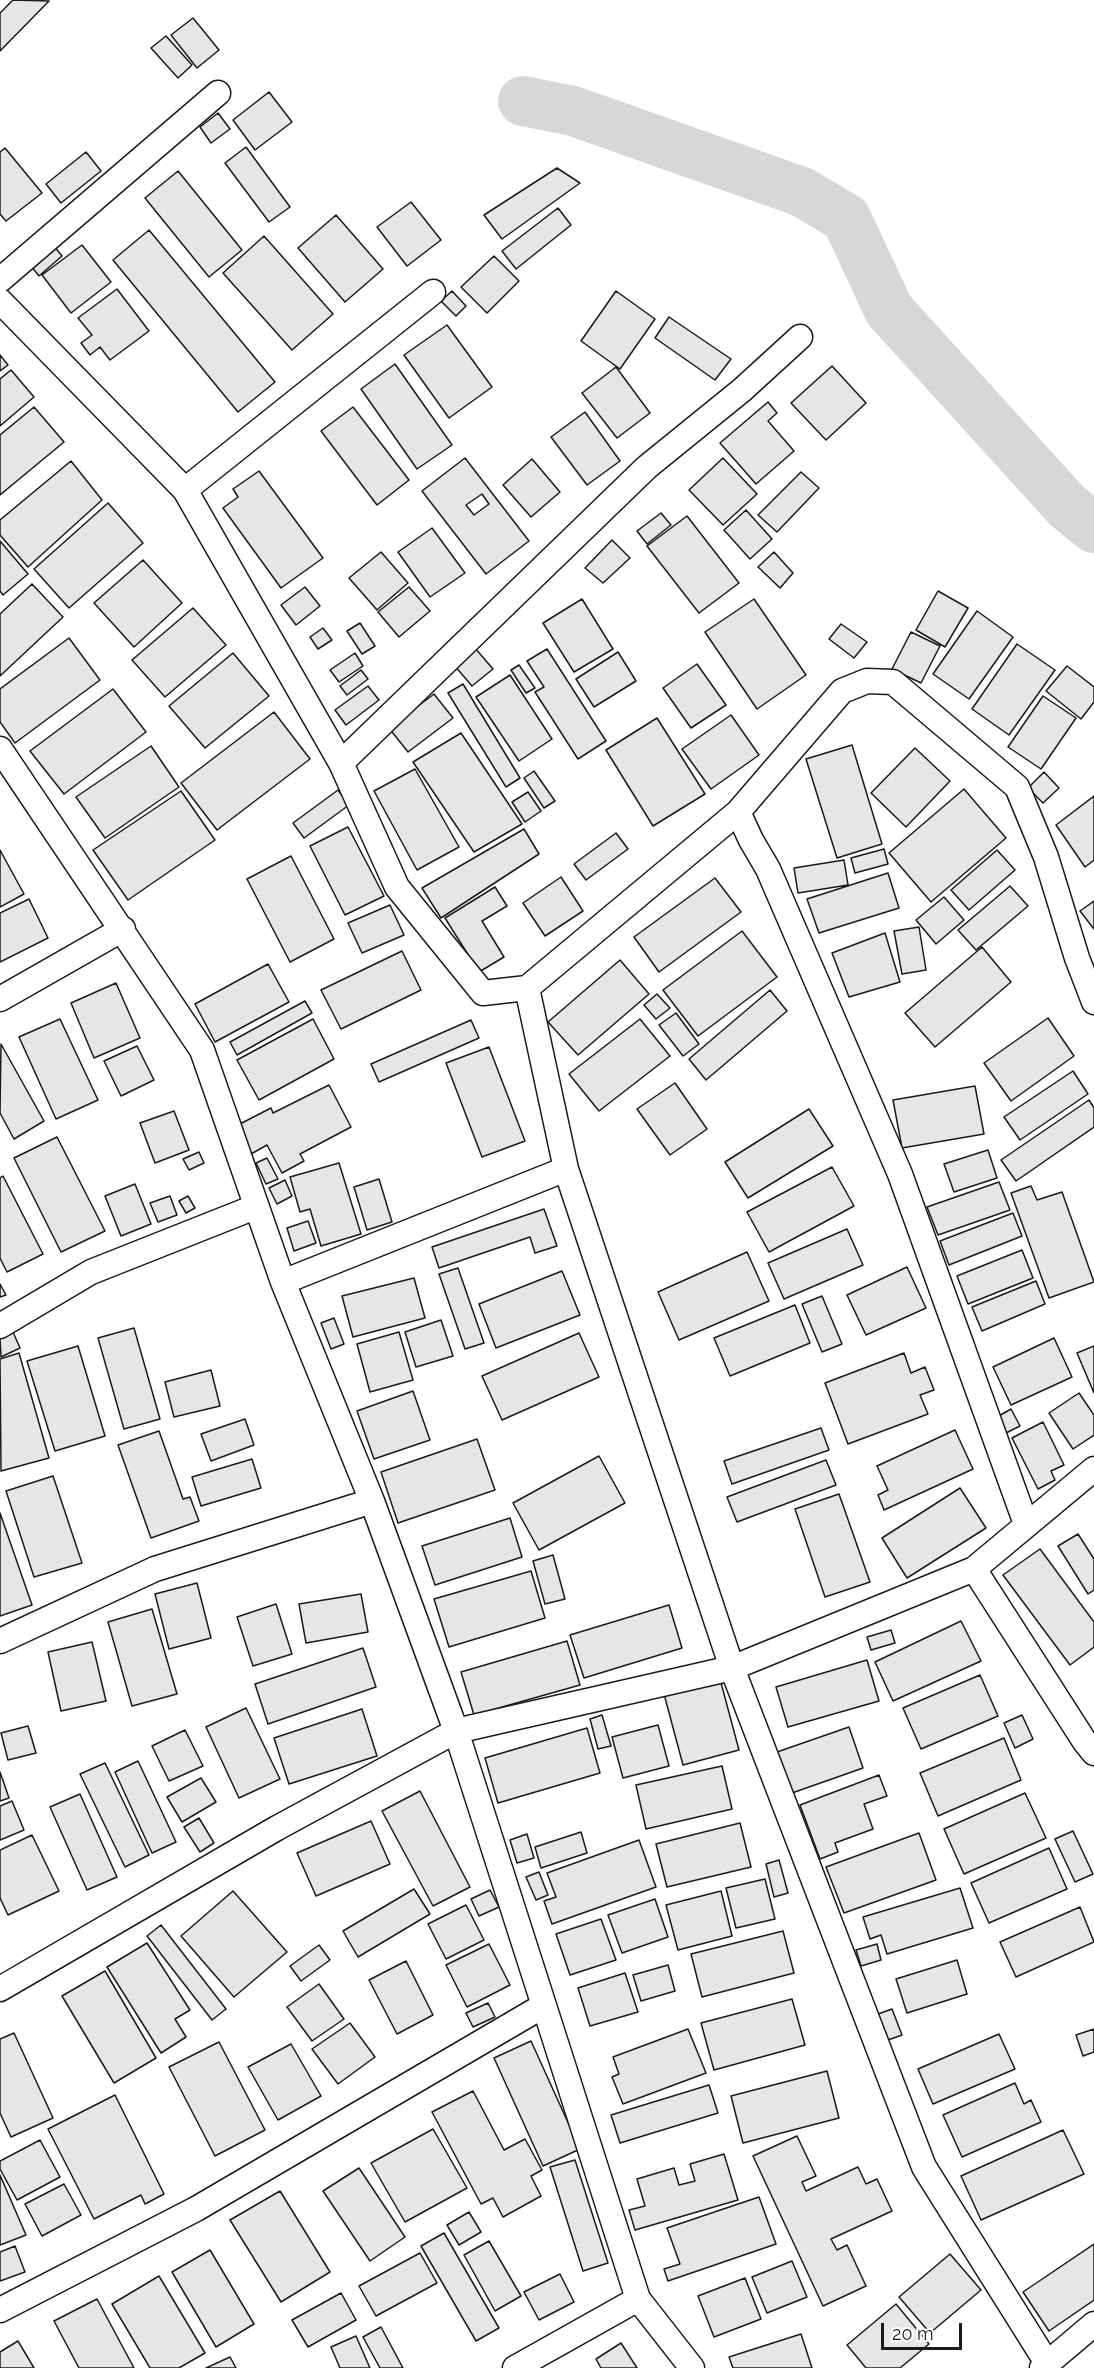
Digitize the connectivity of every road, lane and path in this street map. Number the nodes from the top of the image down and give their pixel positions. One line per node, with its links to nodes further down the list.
1 (218, 93): 2 (street)
2 (0, 280)
3 (433, 292): 6 (street)
4 (0, 301): 6 (street)
5 (800, 337): 8 (street)
6 (185, 490): 8 (street)
7 (0, 749): 10 (street)
8 (342, 763): 11 (street)
9 (738, 812): 11 (street); 13 (street); 20 (street)
10 (123, 929): 12 (street); 15 (street)
11 (527, 988): 14 (street)
12 (0, 999)
13 (1094, 1002)
14 (566, 1169): 16 (street); 23 (street)
15 (255, 1207): 16 (street); 17 (street)
16 (283, 1282): 19 (street)
17 (0, 1326)
18 (1094, 1469): 20 (street)
19 (372, 1501): 22 (street); 24 (street)
20 (1026, 1524): 21 (street)
21 (974, 1569): 23 (street); 25 (street)
22 (0, 1641)
23 (732, 1668): 24 (street); 31 (street)
24 (456, 1731): 26 (street); 27 (street)
25 (1094, 1753)
26 (0, 1989)
27 (543, 2006): 28 (street); 29 (street)
28 (638, 2299): 32 (street); 33 (street)
29 (0, 2310)
30 (1094, 2324): 31 (street)
31 (1044, 2366)
32 (515, 2368)
33 (692, 2368)

